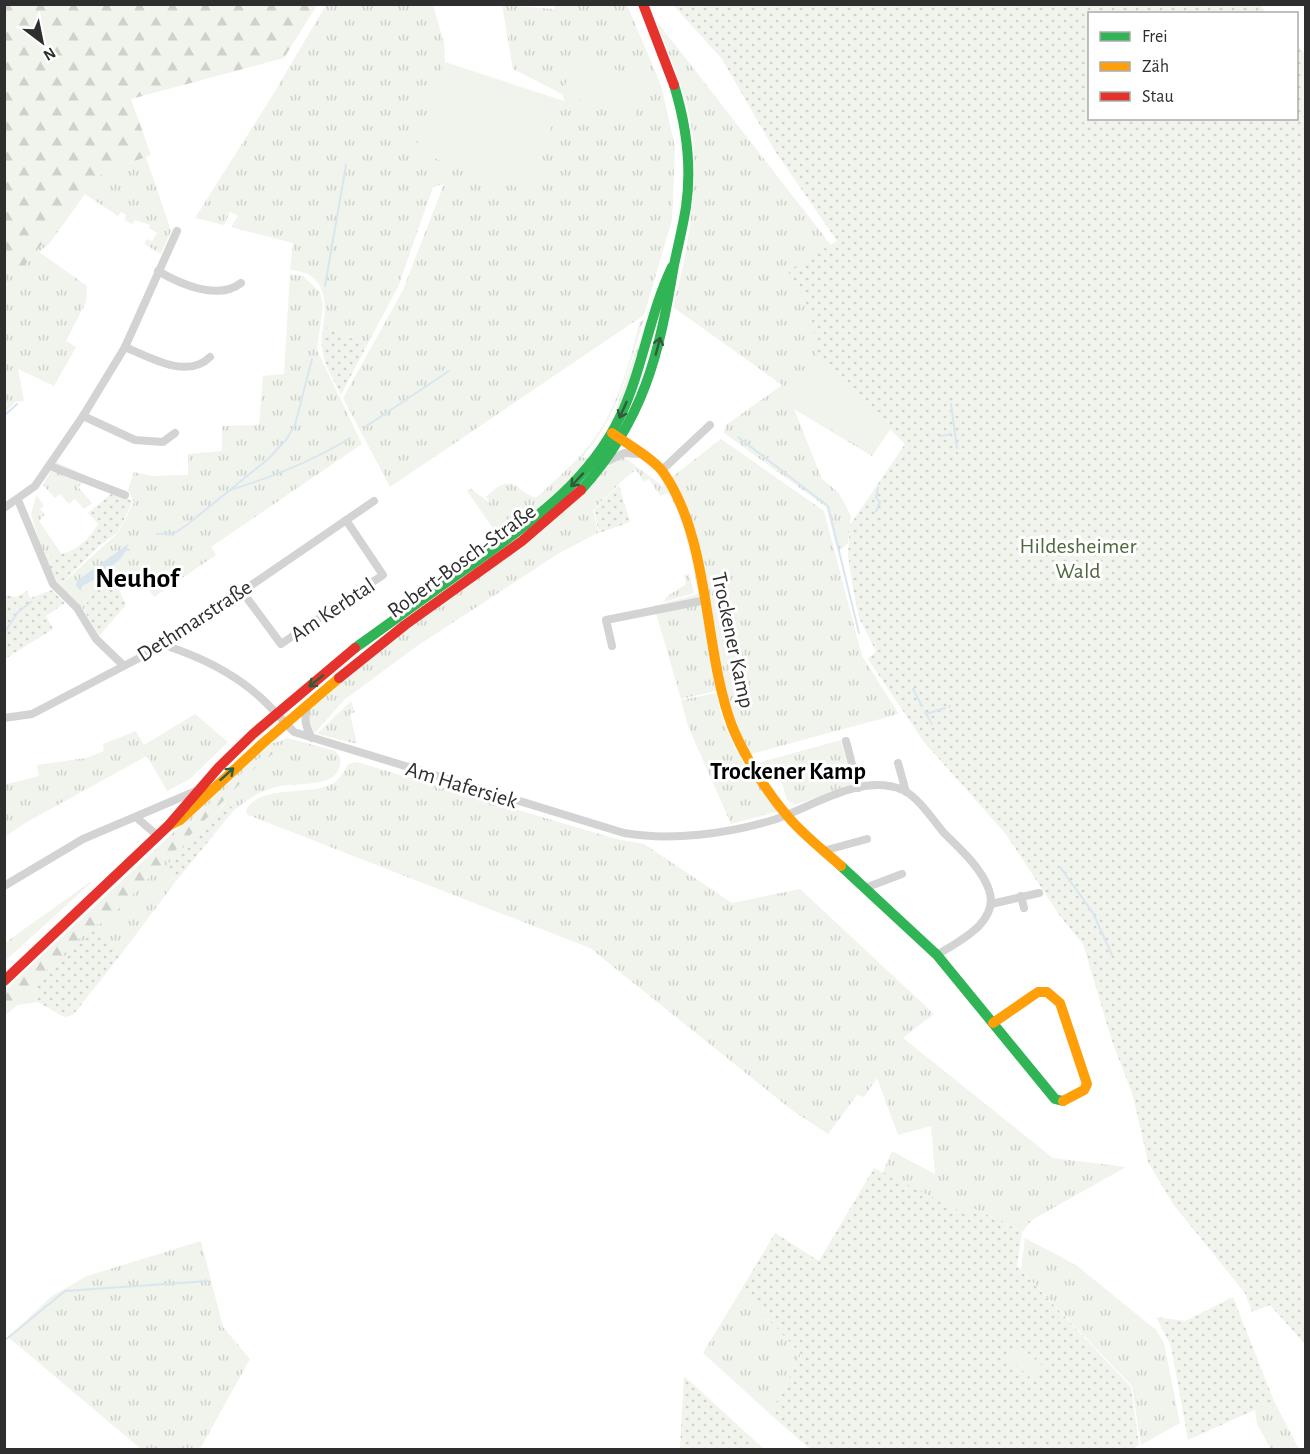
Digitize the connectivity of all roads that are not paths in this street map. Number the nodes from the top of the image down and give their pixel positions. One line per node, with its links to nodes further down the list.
1 (643, 4): 10 (main road, Robert-Bosch-Straße)
2 (177, 231): 3 (street)
3 (158, 271): 4 (street); 5 (street)
4 (241, 283)
5 (125, 347): 6 (street); 7 (street)
6 (210, 357)
7 (83, 416): 9 (street); 13 (street)
8 (710, 425): 14 (street)
9 (175, 433)
10 (617, 436): 11 (main road, Trockener Kamp); 12 (main road, Robert-Bosch-Straße); 26 (main road, Robert-Bosch-Straße, one-way to 26)
11 (646, 456): 12 (street); 14 (main road, Trockener Kamp)
12 (605, 464): 25 (main road, Robert-Bosch-Straße)
13 (50, 466): 15 (street); 16 (street)
14 (662, 470): 21 (main road, Trockener Kamp)
15 (125, 495)
16 (18, 500): 18 (street); 24 (street)
17 (374, 501): 19 (street, Dethmarstraße)
18 (4, 508)
19 (346, 520): 20 (street, Dethmarstraße); 20 (street, Am Kerbtal)
20 (242, 590): 22 (street, Dethmarstraße)
21 (706, 600): 23 (street); 35 (main road, Trockener Kamp)
22 (164, 645): 24 (street, Dethmarstraße); 26 (street, Am Hafersiek)
23 (612, 646)
24 (123, 665): 27 (street, Dethmarstraße)
25 (311, 700): 28 (main road, Robert-Bosch-Straße); 29 (street)
26 (276, 714): 28 (street, Am Hafersiek); 33 (main road, Robert-Bosch-Straße)
27 (4, 718)
28 (285, 723): 29 (street, Am Hafersiek); 37 (main road, Robert-Bosch-Straße, one-way to 28)
29 (312, 738): 35 (street, Am Hafersiek)
30 (846, 741): 32 (street)
31 (898, 763): 34 (street)
32 (858, 788): 34 (street, Am Hafersiek); 35 (street, Am Hafersiek)
33 (198, 790): 36 (street); 37 (main road, Robert-Bosch-Straße)
34 (906, 792): 46 (street)
35 (785, 813): 40 (main road, Trockener Kamp)
36 (137, 818): 38 (street); 42 (street)
37 (168, 826): 38 (main road, Robert-Bosch-Straße)
38 (158, 836): 49 (main road, Robert-Bosch-Straße)
39 (867, 839): 40 (street)
40 (824, 851): 43 (main road, Trockener Kamp)
41 (902, 874): 43 (street)
42 (4, 886)
43 (865, 888): 48 (main road, Trockener Kamp)
44 (1039, 893): 45 (street)
45 (1021, 897): 46 (street); 47 (street)
46 (991, 904): 48 (street)
47 (1024, 908)
48 (937, 955): 50 (main road, Trockener Kamp)
49 (4, 981)
50 (993, 1023): 50 (main road, Trockener Kamp)

